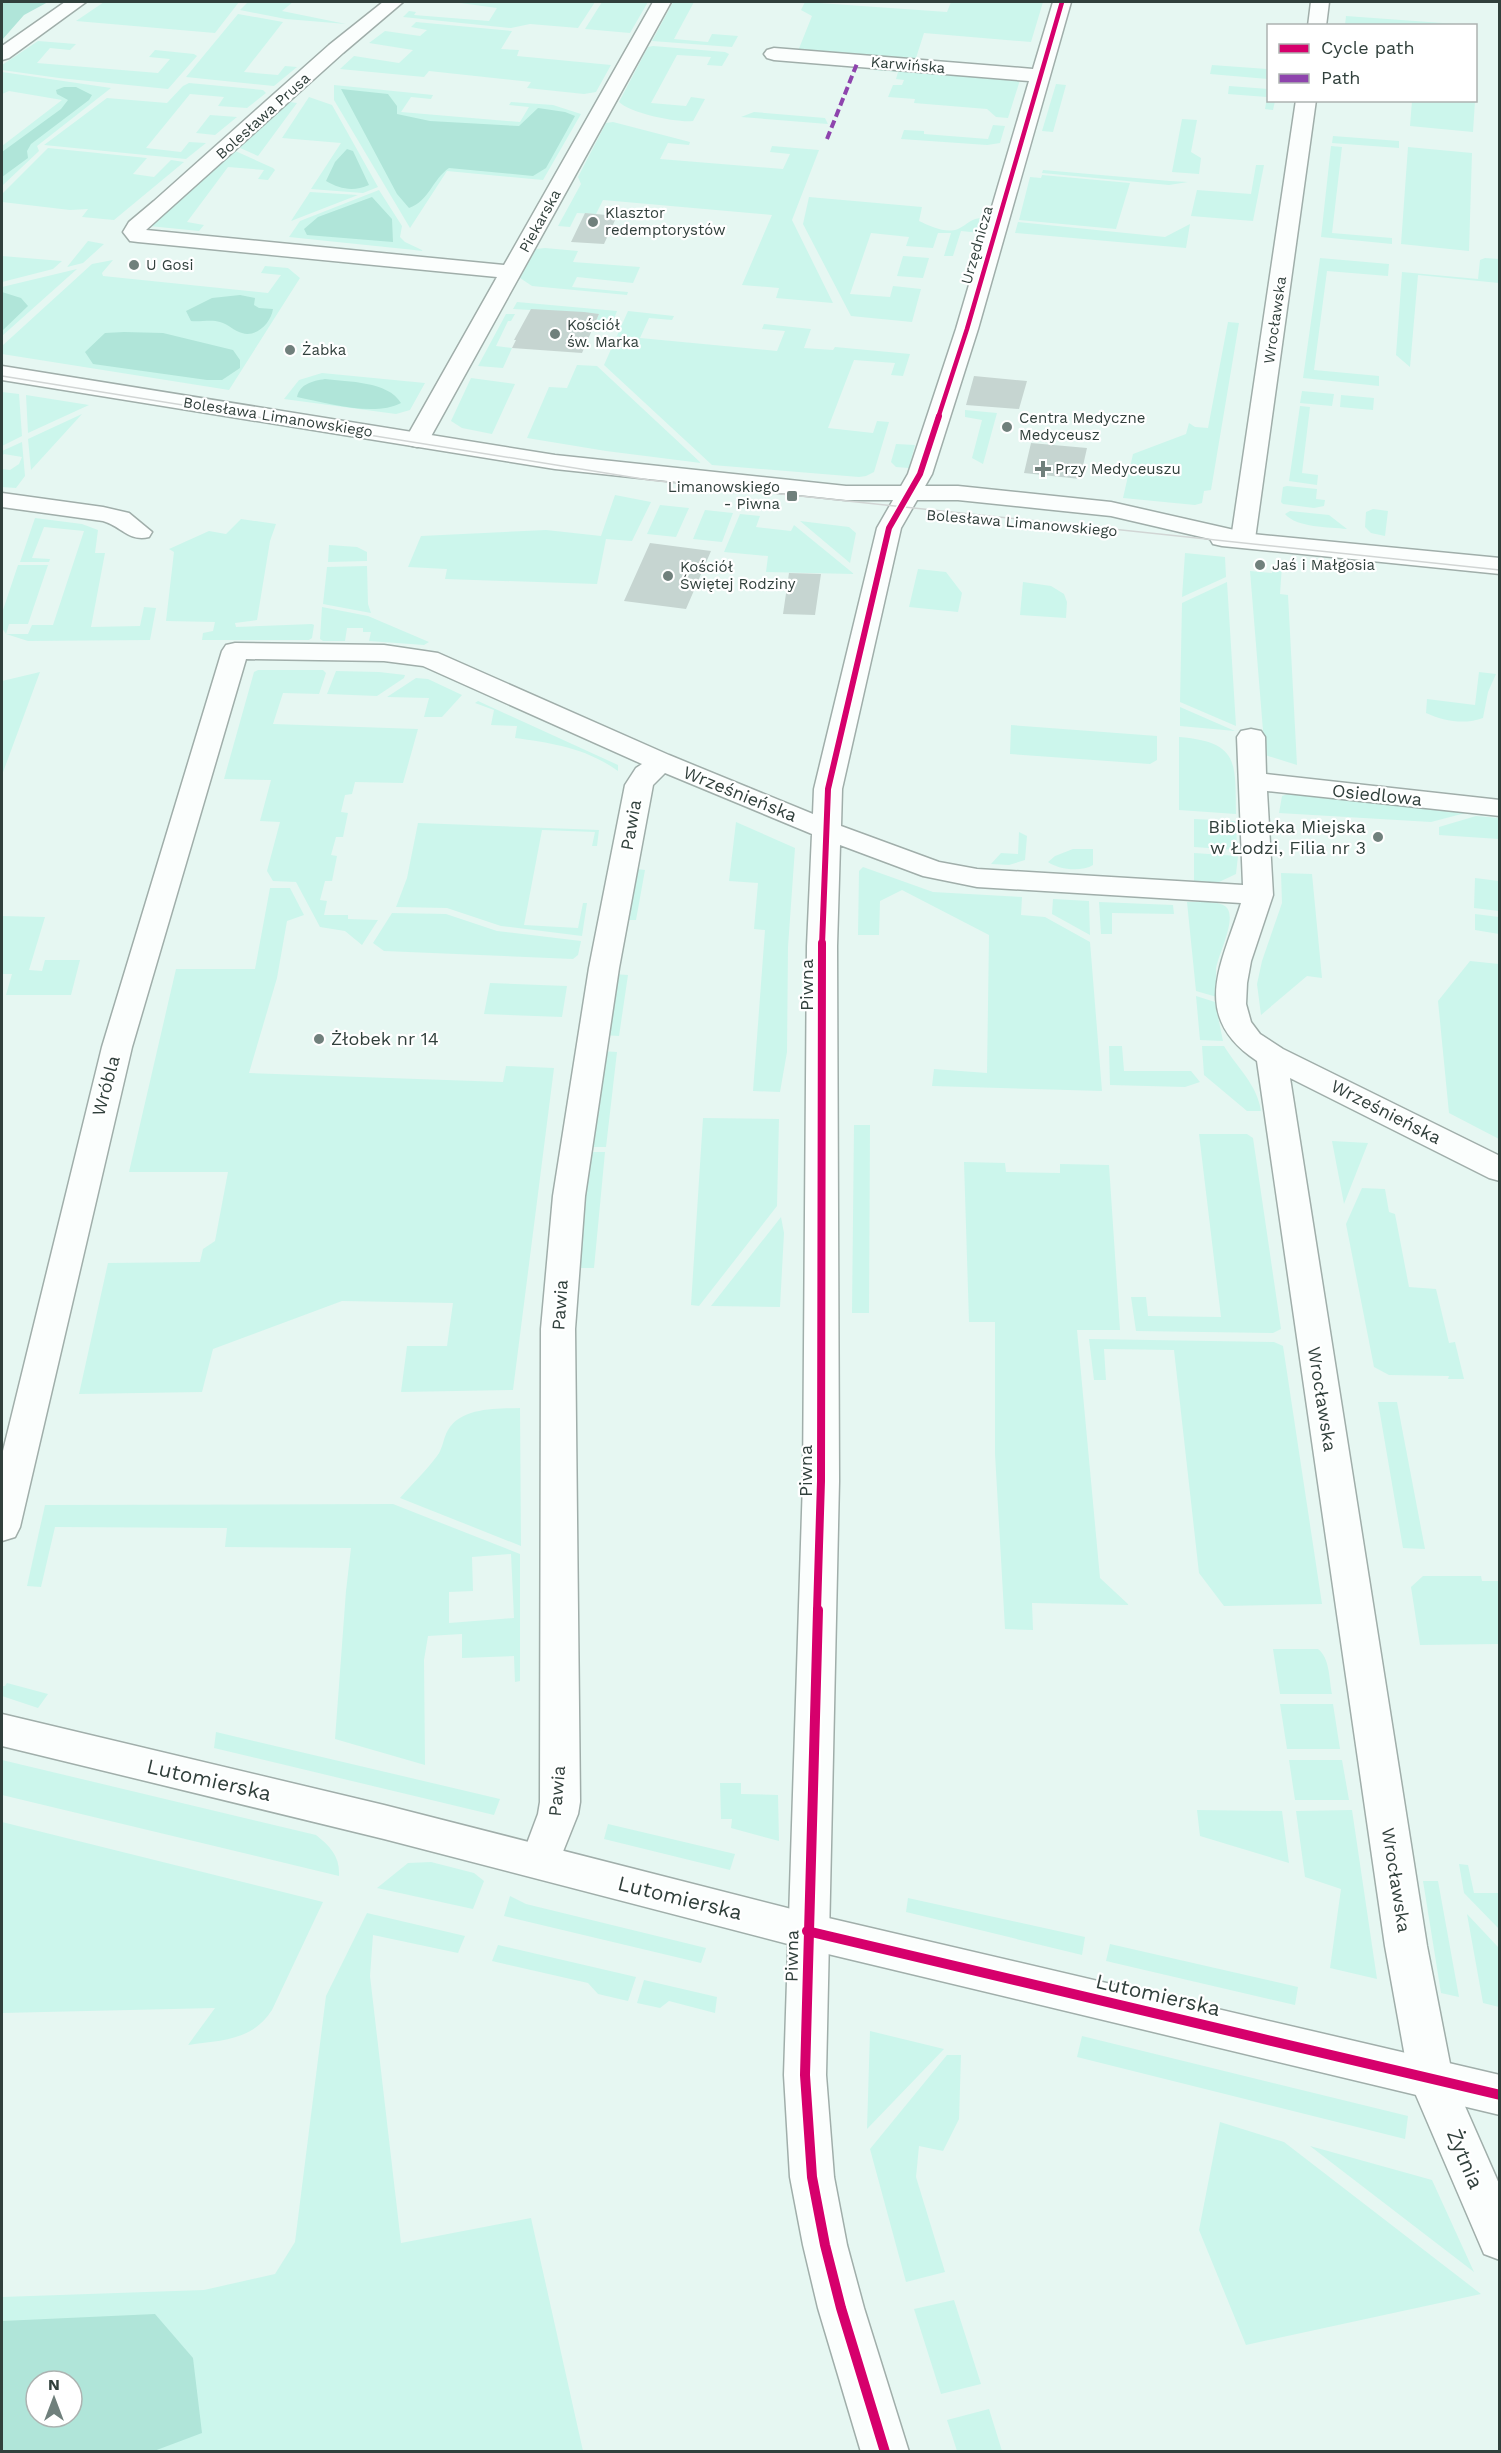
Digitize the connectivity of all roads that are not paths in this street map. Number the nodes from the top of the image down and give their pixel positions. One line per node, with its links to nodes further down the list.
1 (77, 2): 7 (street)
2 (394, 2): 11 (street, Bolesława Prusa)
3 (662, 2): 11 (street, Piekarska)
4 (1062, 2): 9 (street, Urzędnicza)
5 (1320, 2): 6 (street)
6 (1317, 24)
7 (2, 54)
8 (774, 54): 9 (street, Karwińska)
9 (1042, 76): 15 (street, Urzędnicza)
10 (1306, 102): 19 (street, Wrocławska)
11 (511, 272): 13 (street, Piekarska)
12 (2, 373): 13 (street, Bolesława Limanowskiego)
13 (417, 440): 14 (street, Bolesława Limanowskiego)
14 (555, 462): 15 (street, Bolesława Limanowskiego); 17 (street, Bolesława Limanowskiego)
15 (910, 493): 17 (street, Piwna); 19 (street, Bolesława Limanowskiego)
16 (2, 500): 18 (street)
17 (896, 514): 19 (street, Bolesława Limanowskiego); 26 (street, Piwna)
18 (140, 532)
19 (1244, 539): 20 (street, Bolesława Limanowskiego)
20 (1500, 566)
21 (235, 651): 23 (street, Wrześnieńska); 30 (street, Wróbla)
22 (1251, 737): 24 (street)
23 (662, 762): 26 (street, Wrześnieńska); 32 (street, Pawia)
24 (1254, 782): 25 (street, Osiedlowa); 27 (street)
25 (1500, 808)
26 (826, 830): 27 (street, Wrześnieńska); 33 (street, Piwna)
27 (1258, 895): 28 (street)
28 (1272, 1056): 29 (street, Wrześnieńska); 34 (street, Wrocławska)
29 (1500, 1170)
30 (2, 1527)
31 (2, 1730): 32 (street, Lutomierska)
32 (540, 1862): 33 (street, Lutomierska)
33 (807, 1931): 34 (street, Lutomierska); 37 (street, Piwna)
34 (1431, 2079): 35 (street, Lutomierska); 36 (street, Żytnia)
35 (1500, 2095)
36 (1500, 2239)
37 (885, 2451)

